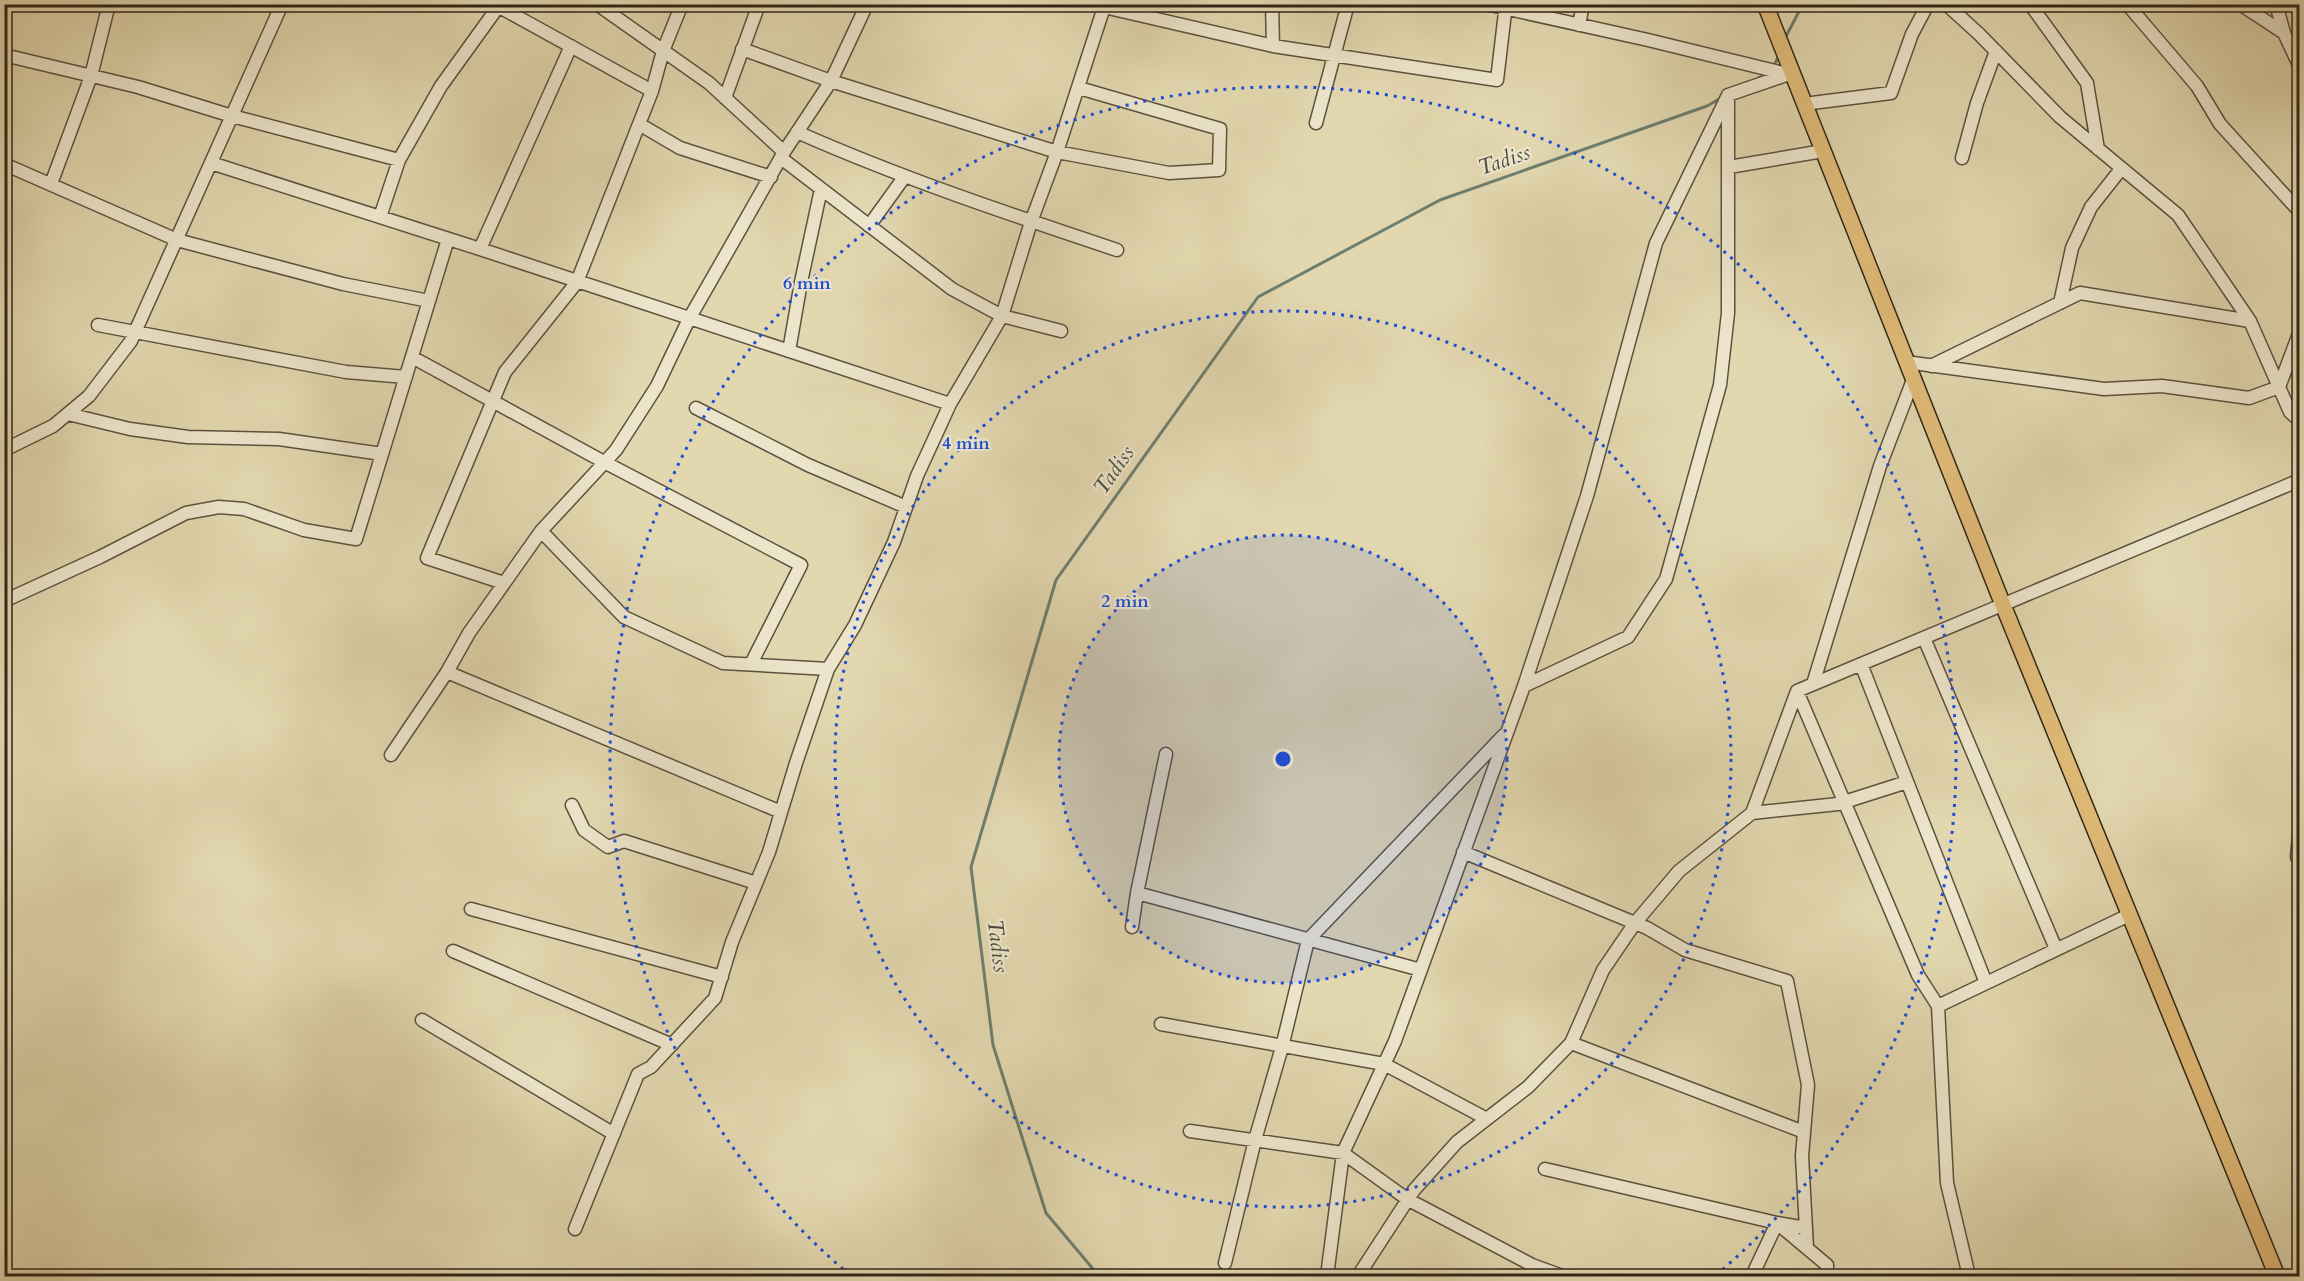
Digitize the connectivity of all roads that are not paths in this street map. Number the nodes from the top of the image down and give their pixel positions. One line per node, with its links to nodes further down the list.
1 (109, 4): 33 (street)
2 (282, 4): 40 (street)
3 (597, 4): 27 (street)
4 (682, 4): 27 (street)
5 (759, 4): 26 (street)
6 (867, 4): 34 (street)
7 (1091, 4): 20 (street)
8 (1272, 4): 25 (street)
9 (1348, 4): 30 (street)
10 (1486, 4): 21 (street)
11 (1583, 4): 22 (street)
12 (1765, 4): 32 (main road)
13 (1928, 4): 39 (street)
14 (1946, 4): 28 (street)
15 (2031, 4): 44 (street)
16 (2127, 4): 58 (street)
17 (2240, 4): 23 (street)
18 (2276, 4): 23 (street)
19 (496, 6): 24 (street); 49 (street)
20 (1105, 6): 25 (street); 35 (street)
21 (1505, 7): 22 (street); 30 (street)
22 (1579, 25): 32 (street)
23 (2284, 33): 31 (street)
24 (571, 46): 36 (street); 64 (street)
25 (1273, 46): 30 (street)
26 (742, 49): 34 (street); 38 (street)
27 (663, 51): 36 (street); 38 (street)
28 (1996, 51): 44 (street); 48 (street)
29 (4, 56): 33 (street)
30 (1334, 56): 41 (street)
31 (2300, 67)
32 (1790, 74): 37 (street); 39 (main road)
33 (91, 76): 40 (street); 56 (street)
34 (831, 81): 43 (street); 46 (street)
35 (1079, 88): 46 (street); 46 (street)
36 (652, 91): 42 (street)
37 (1728, 95): 52 (street); 103 (street)
38 (725, 98): 47 (street)
39 (1804, 104): 45 (main road)
40 (232, 116): 49 (street); 50 (street)
41 (1316, 123)
42 (639, 124): 55 (street); 66 (street)
43 (797, 132): 47 (street); 54 (street)
44 (2098, 149): 53 (street)
45 (1823, 151): 52 (street); 78 (main road)
46 (1057, 152): 60 (street)
47 (783, 155): 55 (street); 57 (street)
48 (1962, 158)
49 (399, 160): 59 (street)
50 (211, 163): 59 (street); 63 (street)
51 (4, 164): 56 (street)
52 (1730, 167): 103 (street)
53 (2121, 169): 68 (street); 71 (street)
54 (904, 176): 60 (street); 61 (street)
55 (771, 177): 70 (street)
56 (51, 184): 63 (street)
57 (821, 189): 61 (street); 76 (street)
58 (2300, 212)
59 (380, 217): 62 (street)
60 (1031, 222): 65 (street); 69 (street)
61 (869, 226): 69 (street)
62 (448, 239): 64 (street); 67 (street)
63 (177, 240): 67 (street); 73 (street)
64 (480, 249): 66 (street)
65 (1117, 250)
66 (577, 282): 70 (street); 83 (street)
67 (429, 301): 77 (street)
68 (2060, 303): 71 (street); 79 (street)
69 (1002, 316): 74 (street); 84 (street)
70 (689, 318): 76 (street); 90 (street)
71 (2250, 321): 82 (street)
72 (98, 325): 73 (street)
73 (135, 331): 80 (street); 86 (street)
74 (1061, 331)
75 (2300, 332): 82 (street)
76 (789, 351): 84 (street)
77 (412, 357): 80 (street); 83 (street)
78 (1906, 362): 79 (street); 81 (main road)
79 (1931, 366): 82 (street)
80 (406, 377): 89 (street)
81 (1913, 380): 96 (main road); 102 (street)
82 (2279, 387): 87 (street)
83 (492, 401): 90 (street); 94 (street)
84 (950, 404): 92 (street)
85 (696, 408): 92 (street)
86 (68, 414): 88 (street); 89 (street)
87 (2300, 421)
88 (4, 450)
89 (382, 454): 95 (street)
90 (604, 462): 93 (street); 98 (street)
91 (2300, 480): 96 (street)
92 (906, 507): 100 (street)
93 (541, 531): 94 (street); 98 (street)
94 (504, 583): 101 (street)
95 (4, 602)
96 (2003, 605): 97 (street); 119 (main road)
97 (1924, 638): 99 (street); 123 (street)
98 (751, 664): 100 (street)
99 (1861, 664): 102 (street); 108 (street)
100 (828, 669): 111 (street)
101 (447, 672): 107 (street); 111 (street)
102 (1813, 684): 104 (street)
103 (1524, 686): 105 (street)
104 (1797, 691): 109 (street); 112 (street)
105 (1508, 731): 114 (street); 122 (street)
106 (1166, 754): 117 (street)
107 (391, 755)
108 (1907, 782): 109 (street); 127 (street)
109 (1845, 802): 112 (street); 128 (street)
110 (572, 805): 116 (street)
111 (781, 812): 116 (street)
112 (1752, 813): 120 (street)
113 (2300, 826): 115 (street)
114 (1463, 852): 120 (street); 125 (street)
115 (2300, 860)
116 (756, 883): 126 (street)
117 (1137, 893): 121 (street); 122 (street)
118 (471, 909): 126 (street)
119 (2129, 915): 123 (street); 154 (main road)
120 (1635, 923): 131 (street); 137 (street)
121 (1132, 927)
122 (1308, 940): 125 (street); 133 (street)
123 (2056, 949): 127 (street)
124 (453, 951): 132 (street)
125 (1421, 970): 134 (street)
126 (722, 977): 132 (street)
127 (1986, 983): 128 (street)
128 (1938, 1006): 153 (street)
129 (422, 1020): 138 (street)
130 (1161, 1024): 133 (street)
131 (1571, 1043): 135 (street); 137 (street)
132 (672, 1045): 138 (street)
133 (1282, 1047): 134 (street); 139 (street)
134 (1384, 1064): 135 (street); 140 (street)
135 (1487, 1119): 142 (street)
136 (1190, 1131): 139 (street)
137 (1804, 1132): 144 (street)
138 (614, 1134): 145 (street)
139 (1255, 1140): 140 (street); 147 (street)
140 (1343, 1153): 142 (street); 148 (street)
141 (1545, 1169): 143 (street)
142 (1407, 1199): 149 (street); 150 (street)
143 (1776, 1223): 144 (street); 146 (street); 151 (street)
144 (1806, 1228): 146 (street)
145 (575, 1229)
146 (1807, 1248): 152 (street)
147 (1225, 1263)
148 (1327, 1276)
149 (1358, 1276)
150 (1562, 1276)
151 (1752, 1276)
152 (1827, 1276)
153 (1969, 1276)
154 (2277, 1276)

